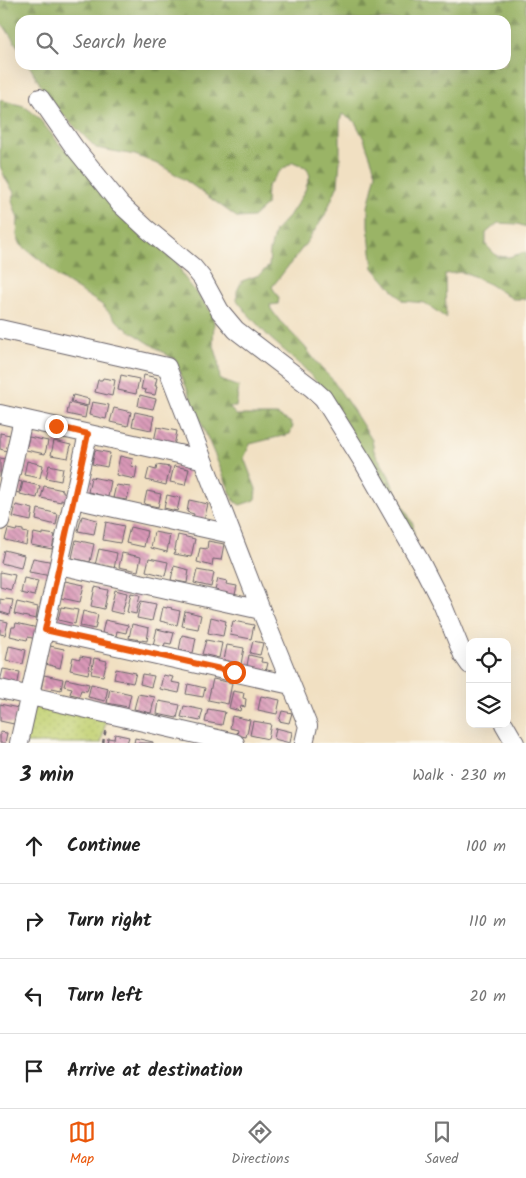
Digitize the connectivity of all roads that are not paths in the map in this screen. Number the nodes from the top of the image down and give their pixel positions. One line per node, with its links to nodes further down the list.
1 (40, 98): 13 (street)
2 (0, 329): 6 (street)
3 (0, 414): 4 (street)
4 (23, 419): 5 (street); 8 (street)
5 (88, 434): 6 (street); 7 (street)
6 (202, 459): 9 (street)
7 (74, 499): 9 (street); 10 (street)
8 (0, 521)
9 (231, 534): 11 (street)
10 (59, 565): 11 (street); 12 (street)
11 (261, 610): 14 (street)
12 (45, 630): 14 (street); 16 (street)
13 (466, 659)
14 (291, 685): 20 (street)
15 (0, 689): 16 (street)
16 (30, 696): 18 (street); 19 (street)
17 (506, 728): 21 (street)
18 (19, 743)
19 (235, 743)
20 (304, 743)
21 (515, 743)

